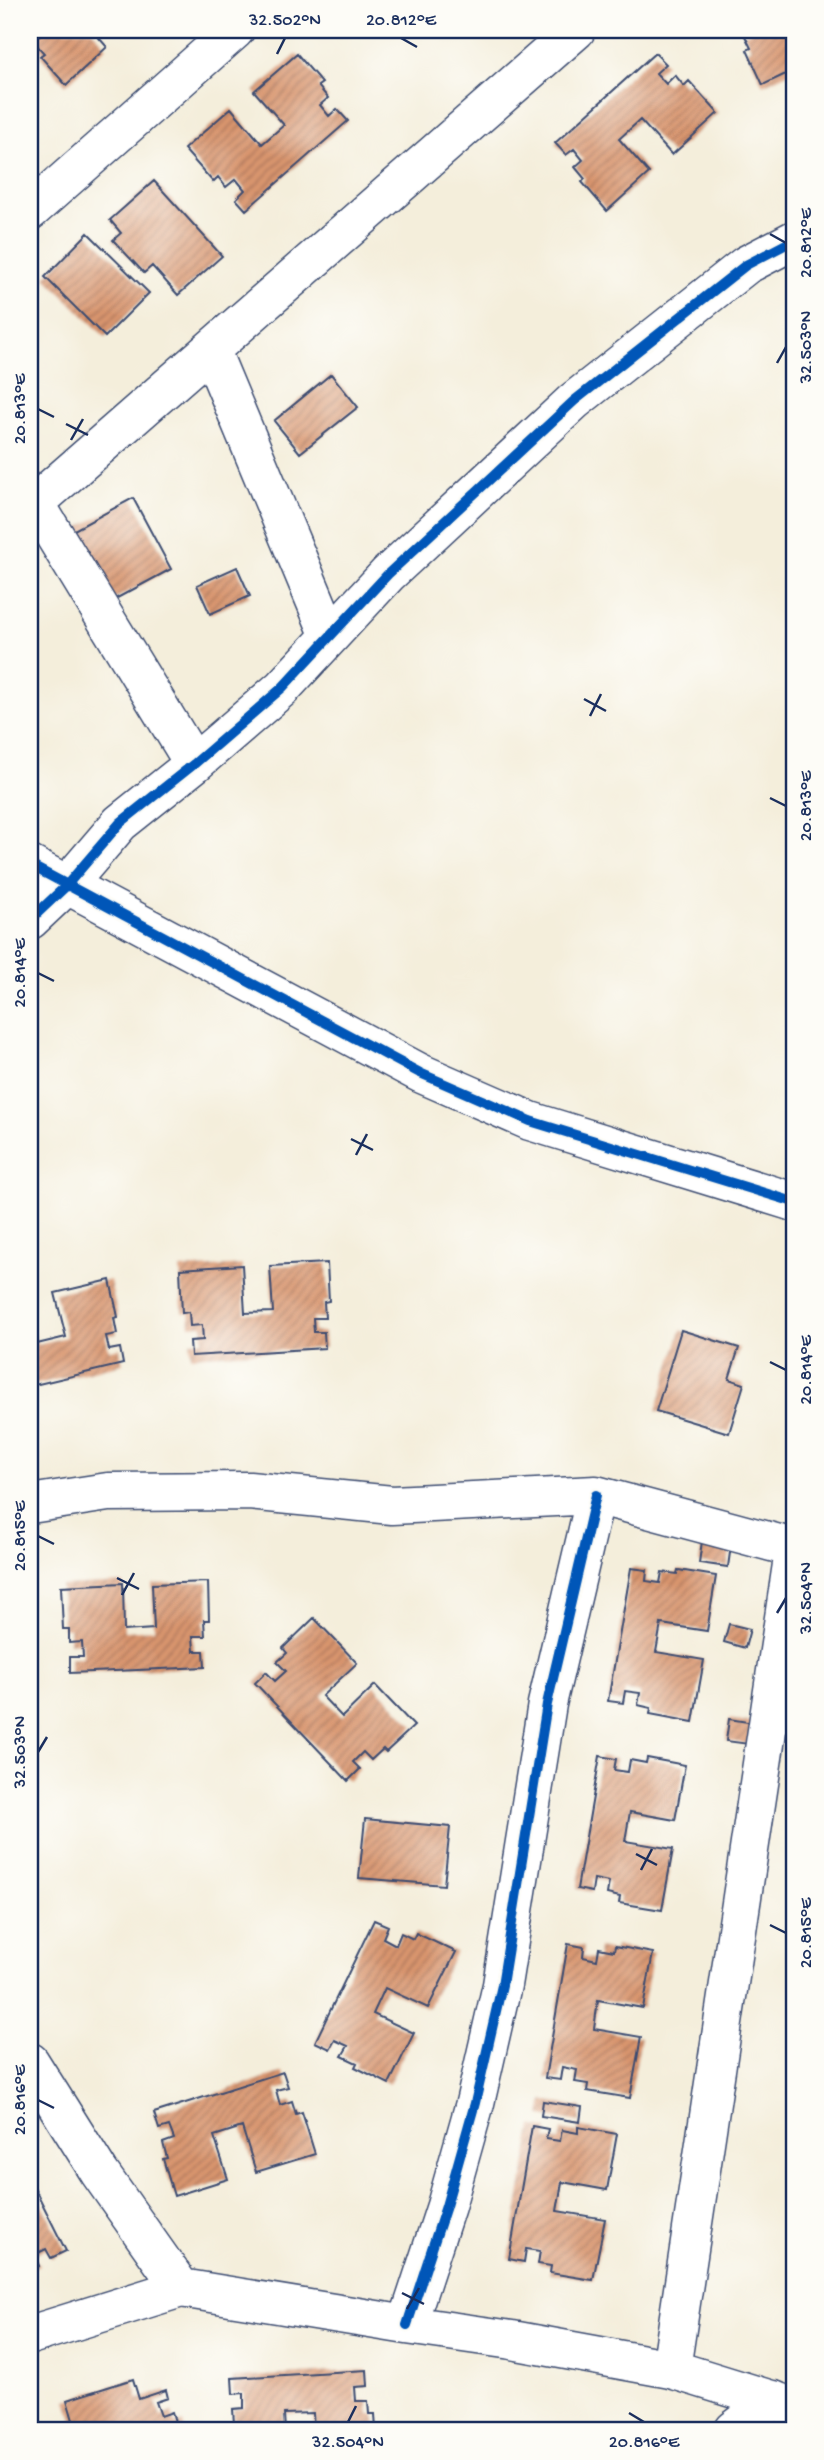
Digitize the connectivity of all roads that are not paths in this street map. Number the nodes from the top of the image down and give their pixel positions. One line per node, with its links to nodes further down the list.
1 (235, 30): 3 (street)
2 (576, 30): 5 (street)
3 (30, 211)
4 (794, 240): 7 (street)
5 (211, 351): 6 (street); 7 (street)
6 (32, 499): 8 (street)
7 (330, 636): 8 (street)
8 (194, 764): 10 (street)
9 (30, 864): 10 (street)
10 (66, 886): 11 (street); 12 (street)
11 (30, 920)
12 (794, 1202)
13 (596, 1495): 14 (street); 15 (street); 18 (street)
14 (30, 1504)
15 (794, 1550): 20 (street)
16 (30, 2062): 17 (street)
17 (181, 2288): 18 (street); 19 (street)
18 (407, 2325): 20 (street)
19 (30, 2335)
20 (671, 2369): 21 (street)
21 (784, 2404): 22 (street)
22 (734, 2430)

